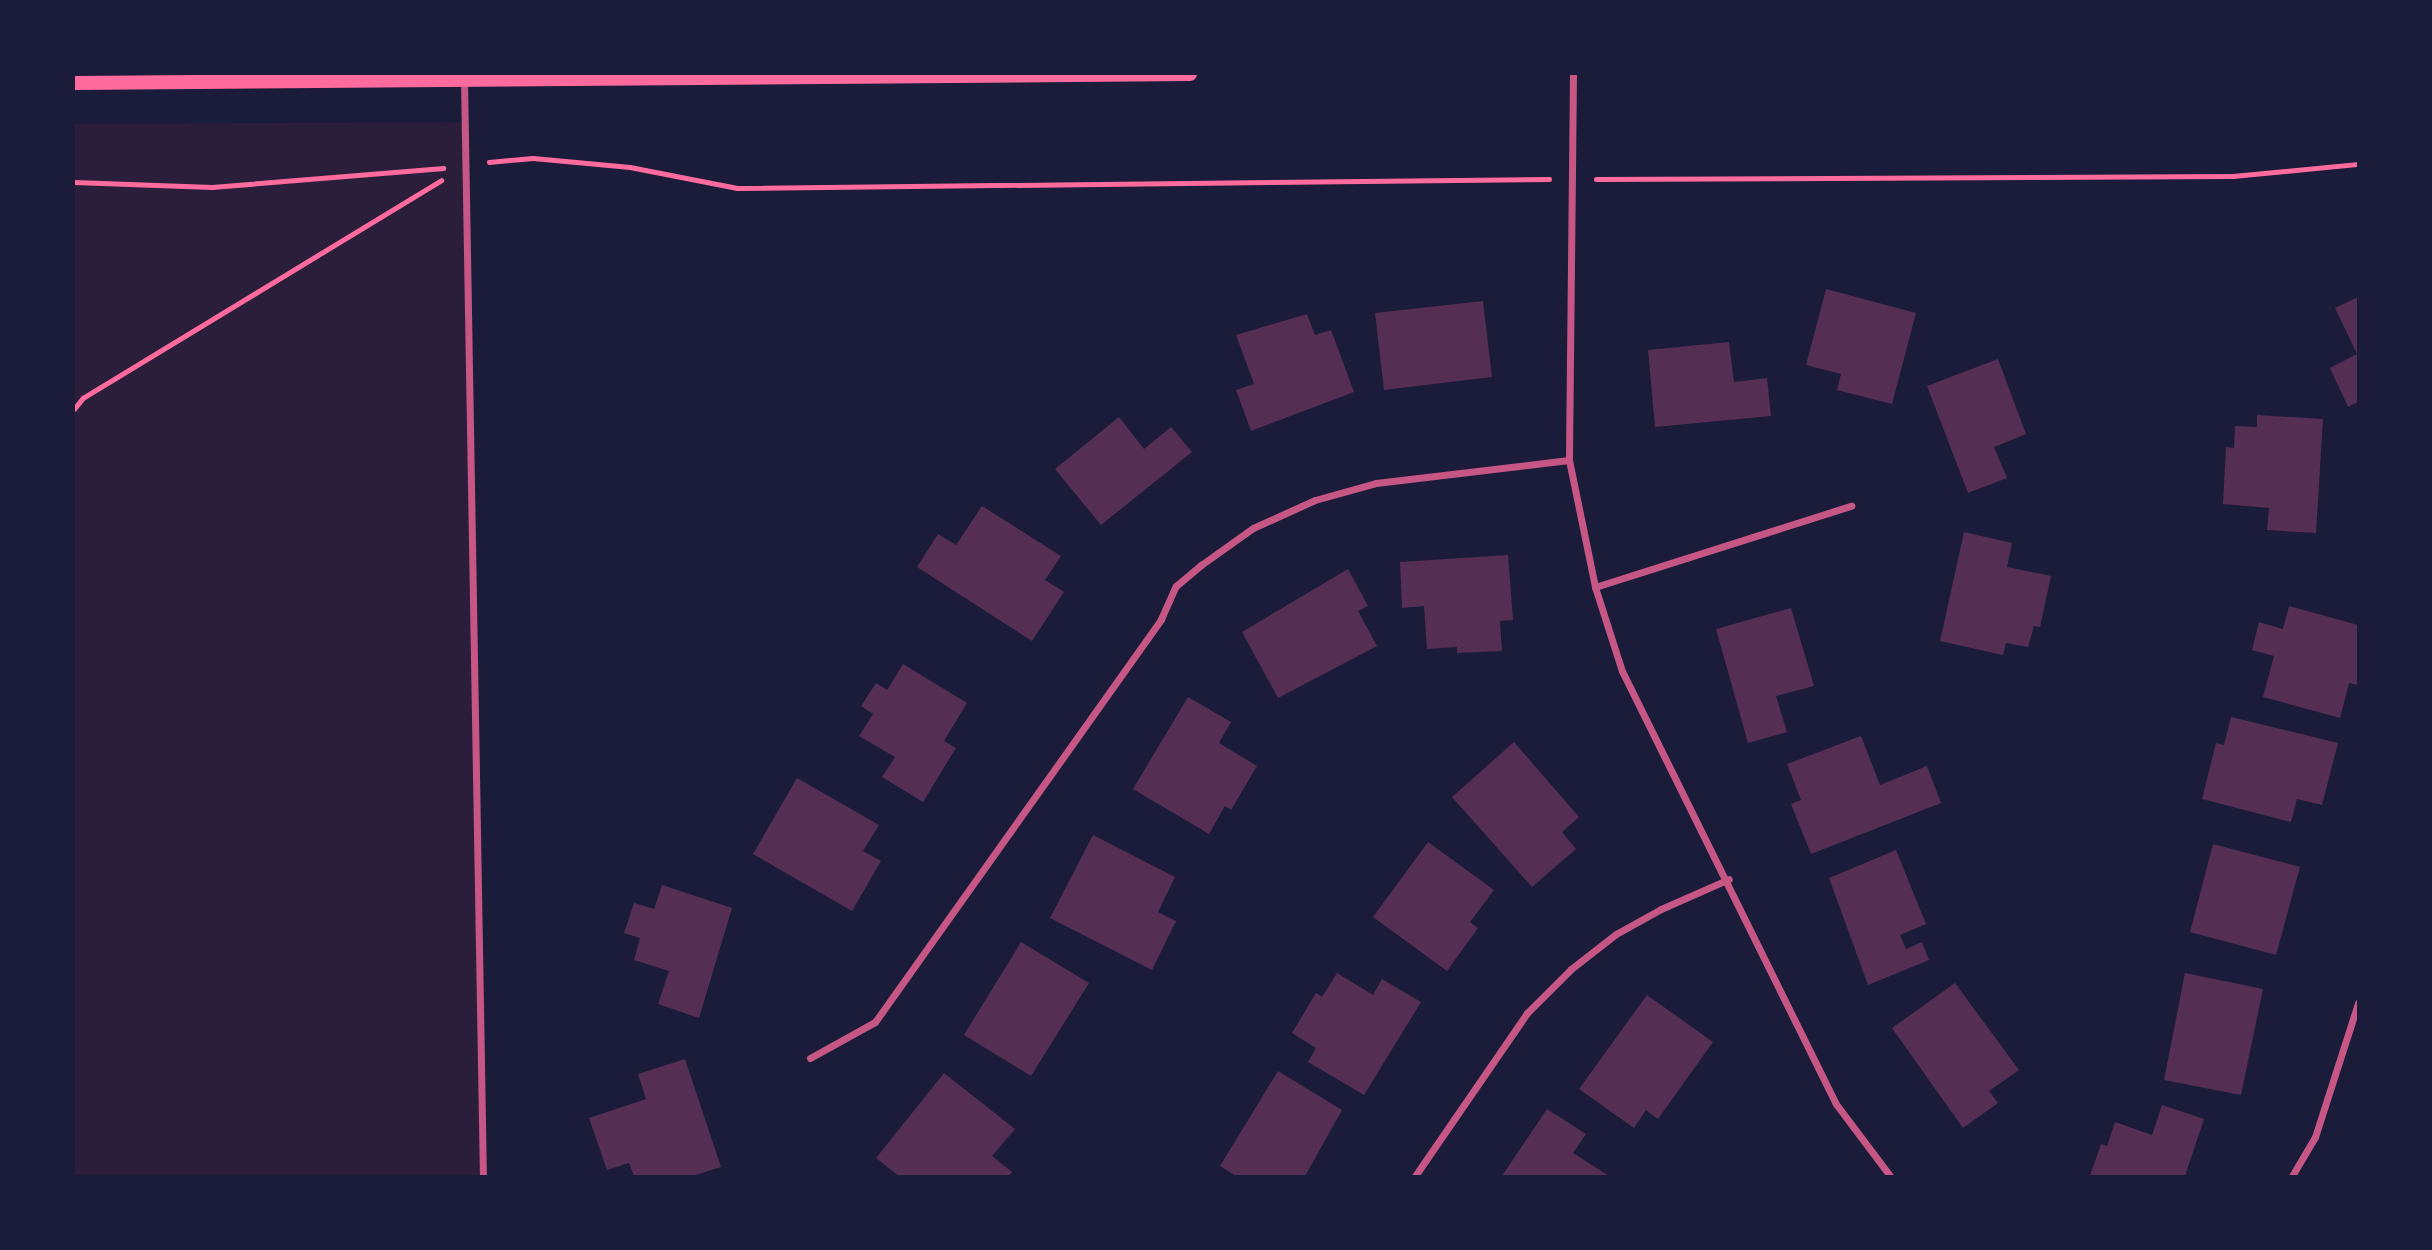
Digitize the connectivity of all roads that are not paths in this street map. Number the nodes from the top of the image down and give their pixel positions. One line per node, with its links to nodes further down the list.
1 (1190, 74): 3 (main road)
2 (1573, 74): 5 (street)
3 (464, 80): 4 (main road); 11 (street)
4 (74, 83)
5 (1569, 460): 7 (street); 10 (street)
6 (1851, 506): 7 (street)
7 (1595, 587): 8 (street)
8 (1729, 879): 12 (street); 13 (street)
9 (2358, 1003): 14 (street)
10 (810, 1058)
11 (483, 1177)
12 (1415, 1177)
13 (1890, 1177)
14 (2292, 1177)

